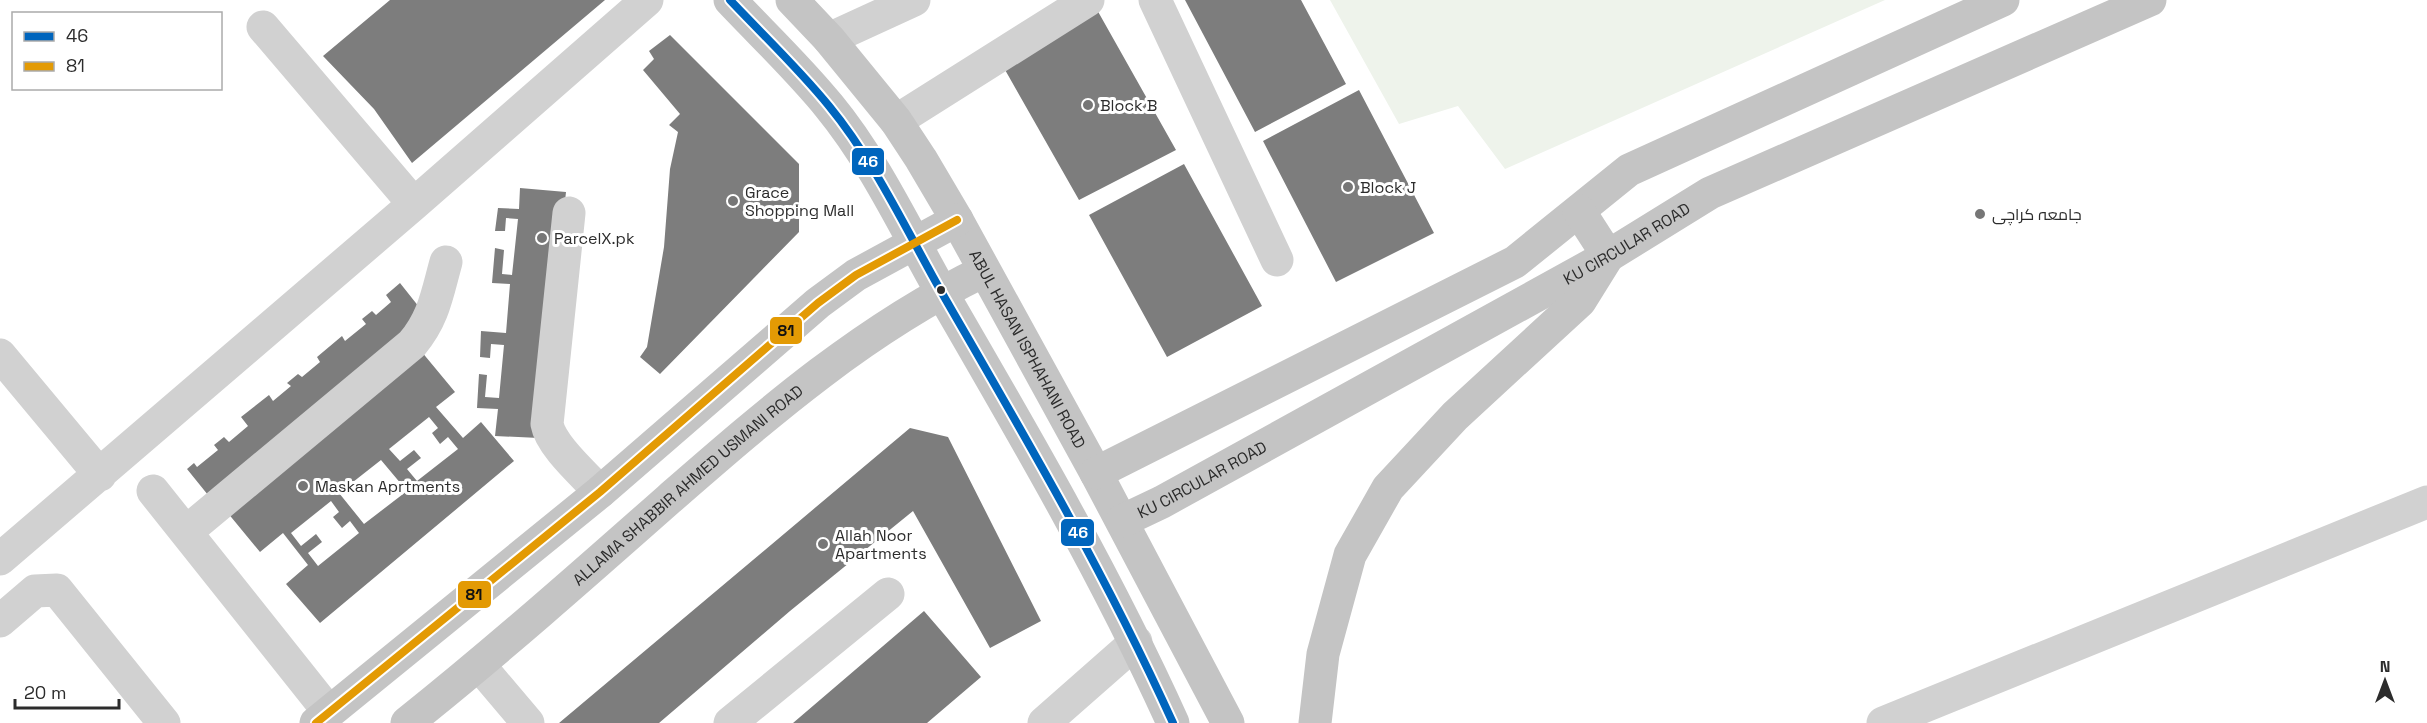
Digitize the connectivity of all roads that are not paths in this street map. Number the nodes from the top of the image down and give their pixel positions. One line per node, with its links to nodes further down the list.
1 (647, 0): 12 (street)
2 (730, 0): 16 (main road)
3 (792, 0): 10 (main road, ABUL HASAN ISPHAHANI ROAD)
4 (914, 0): 10 (street)
5 (1088, 0): 11 (street)
6 (1155, 0): 18 (street)
7 (2003, 0): 13 (main road)
8 (2150, 0): 17 (main road, KU CIRCULAR ROAD)
9 (264, 27): 12 (street)
10 (829, 39): 11 (main road, ABUL HASAN ISPHAHANI ROAD)
11 (896, 121): 15 (main road, ABUL HASAN ISPHAHANI ROAD)
12 (414, 204): 24 (street)
13 (1579, 211): 17 (main road); 23 (main road)
14 (569, 213): 26 (street)
15 (957, 220): 16 (main road); 20 (main road, ABUL HASAN ISPHAHANI ROAD)
16 (913, 243): 21 (main road); 26 (main road)
17 (1608, 256): 28 (main road, KU CIRCULAR ROAD); 43 (main road)
18 (1277, 260)
19 (446, 262): 29 (street)
20 (984, 271): 21 (main road, ALLAMA SHABBIR AHMED USMANI ROAD); 23 (main road, ABUL HASAN ISPHAHANI ROAD)
21 (942, 292): 33 (main road); 34 (main road, ALLAMA SHABBIR AHMED USMANI ROAD)
22 (0, 355): 24 (street)
23 (1096, 473): 28 (main road, ABUL HASAN ISPHAHANI ROAD)
24 (100, 475): 30 (street)
25 (153, 490): 29 (street)
26 (600, 492): 35 (main road)
27 (2427, 502): 44 (street)
28 (1122, 522): 42 (main road, ABUL HASAN ISPHAHANI ROAD)
29 (186, 532): 35 (street)
30 (0, 559)
31 (888, 594): 39 (street)
32 (0, 621): 36 (street)
33 (1136, 642): 40 (street); 41 (main road)
34 (479, 665): 37 (main road, ALLAMA SHABBIR AHMED USMANI ROAD); 38 (street)
35 (323, 718)
36 (164, 723)
37 (407, 723)
38 (528, 723)
39 (730, 723)
40 (1044, 723)
41 (1173, 723)
42 (1228, 723)
43 (1315, 723)
44 (1883, 723)

